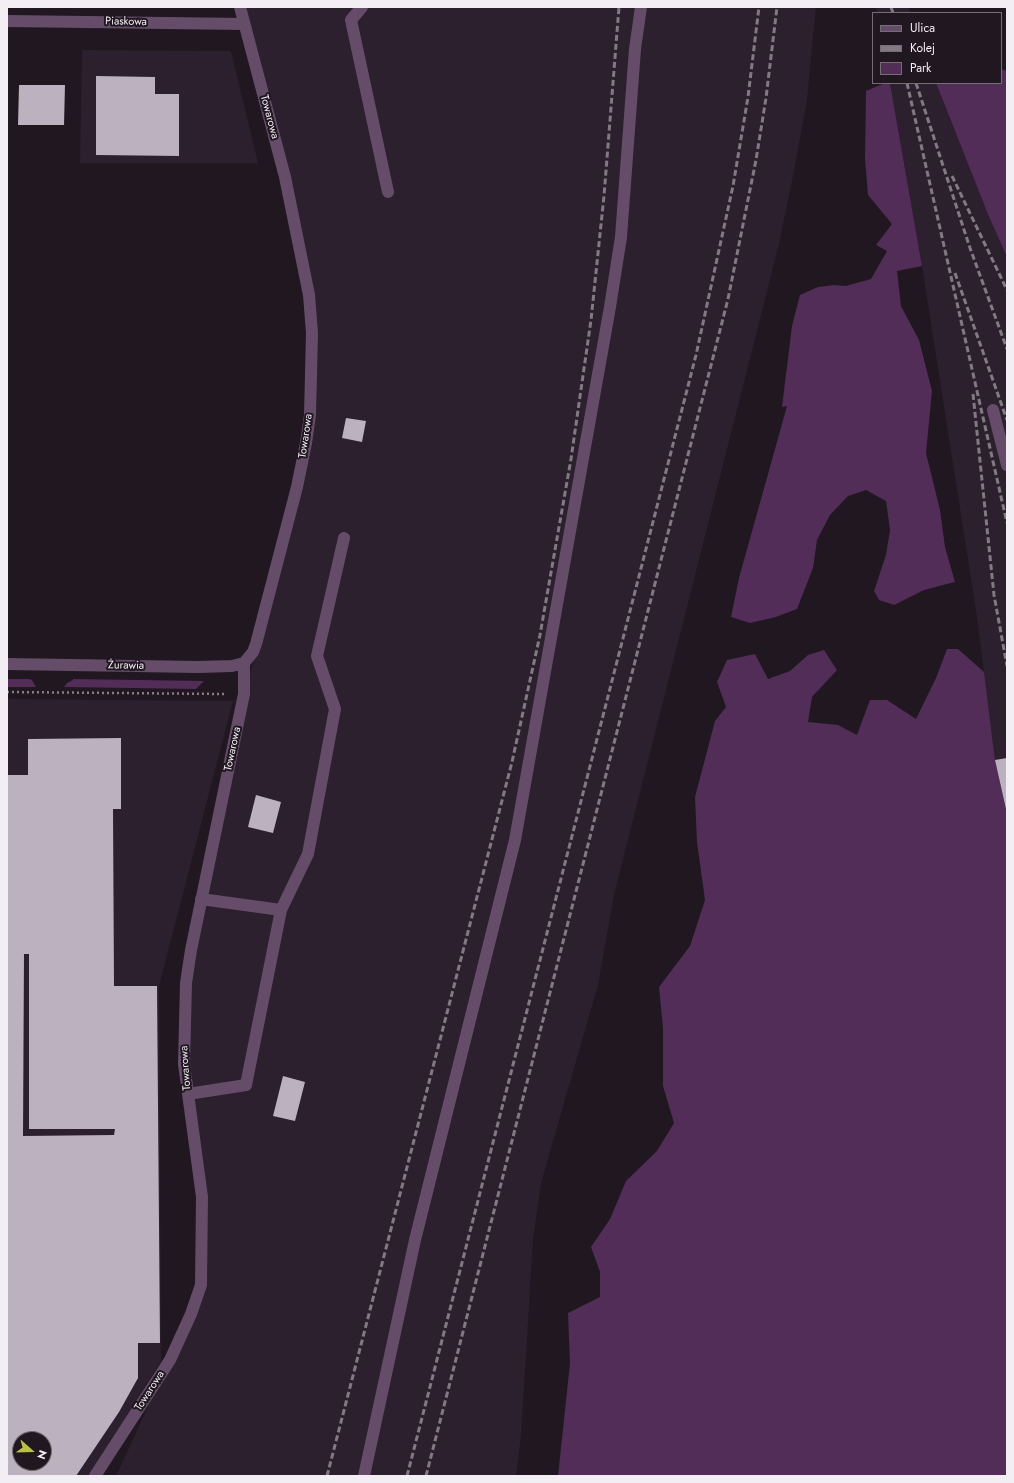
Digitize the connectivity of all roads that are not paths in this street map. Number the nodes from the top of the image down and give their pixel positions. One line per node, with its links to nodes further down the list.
1 (240, 7): 5 (street, Towarowa)
2 (362, 7): 6 (street)
3 (641, 7): 16 (street)
4 (7, 21): 5 (street, Piaskowa)
5 (244, 24): 10 (street, Towarowa)
6 (388, 192)
7 (993, 410): 8 (street)
8 (1007, 465)
9 (344, 538): 13 (street)
10 (244, 663): 11 (street, Żurawia); 12 (street, Towarowa)
11 (7, 664)
12 (201, 899): 13 (street); 14 (street, Towarowa)
13 (281, 910): 14 (street)
14 (188, 1094): 15 (street, Towarowa)
15 (95, 1476)
16 (364, 1476)

